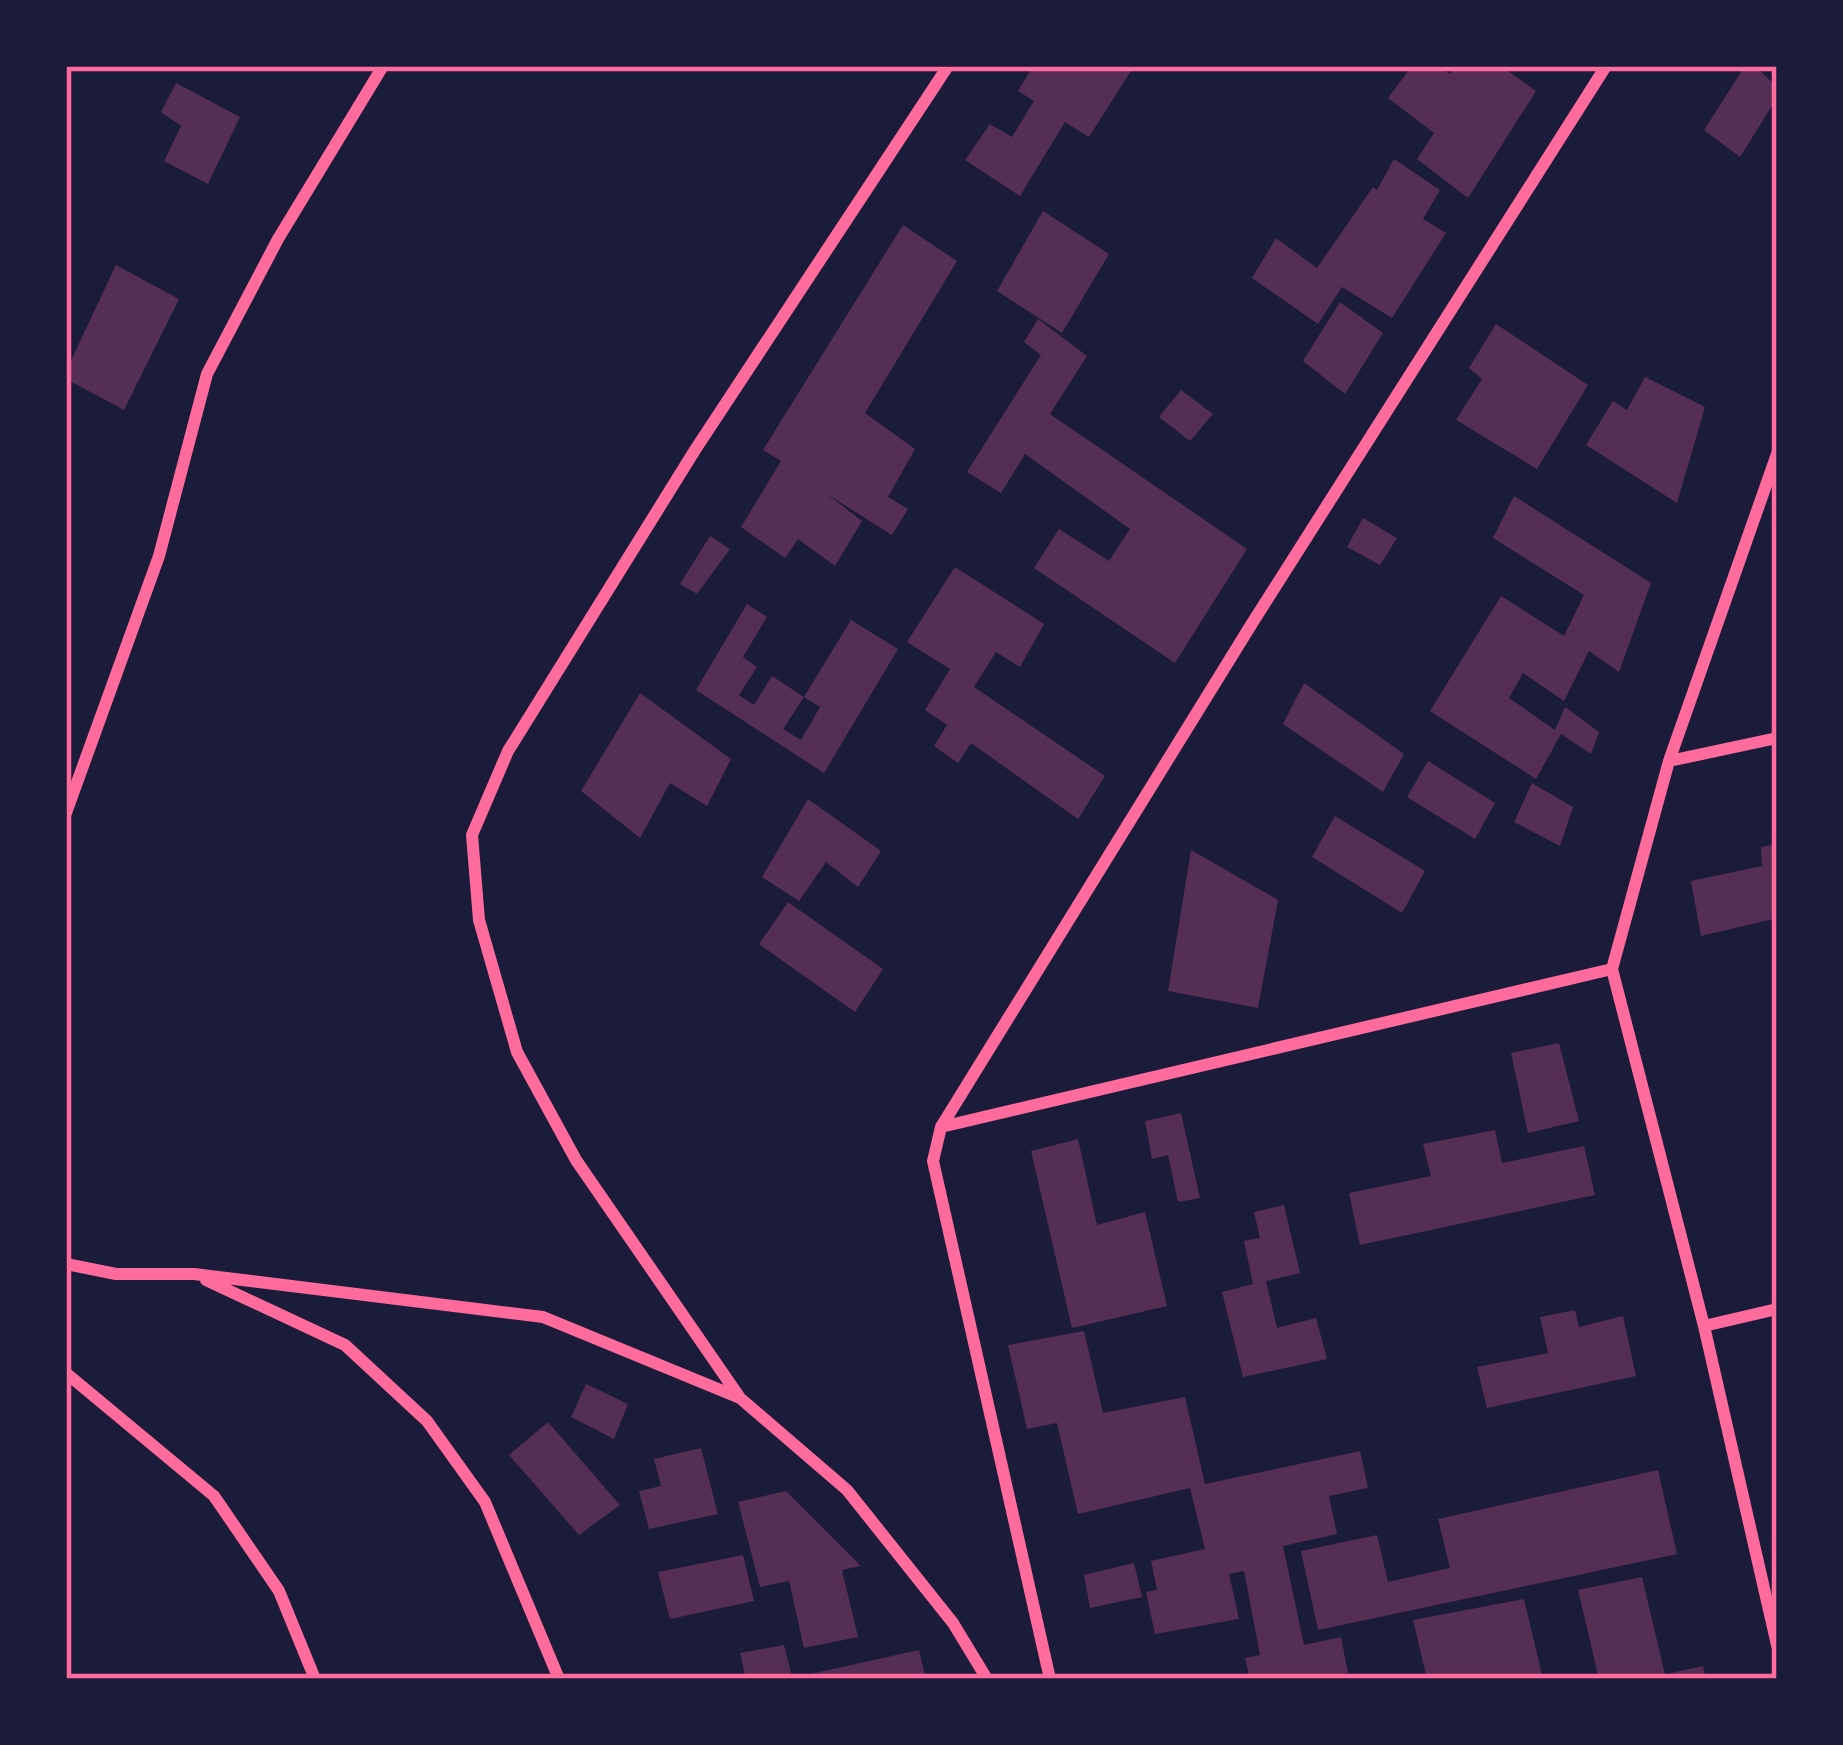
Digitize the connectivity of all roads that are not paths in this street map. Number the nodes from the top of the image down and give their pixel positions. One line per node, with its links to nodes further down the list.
1 (383, 66): 7 (street)
2 (948, 66): 15 (street)
3 (1606, 66): 9 (street)
4 (1777, 454): 6 (street)
5 (1777, 738): 6 (street)
6 (1669, 761): 8 (street)
7 (66, 813)
8 (1612, 969): 9 (street); 13 (street)
9 (941, 1127): 20 (street)
10 (66, 1264): 11 (street)
11 (194, 1274): 15 (street); 18 (street)
12 (1777, 1310): 13 (street)
13 (1705, 1326): 16 (street)
14 (66, 1373): 17 (street)
15 (740, 1398): 19 (street)
16 (1777, 1646)
17 (315, 1679)
18 (559, 1679)
19 (987, 1679)
20 (1050, 1679)

